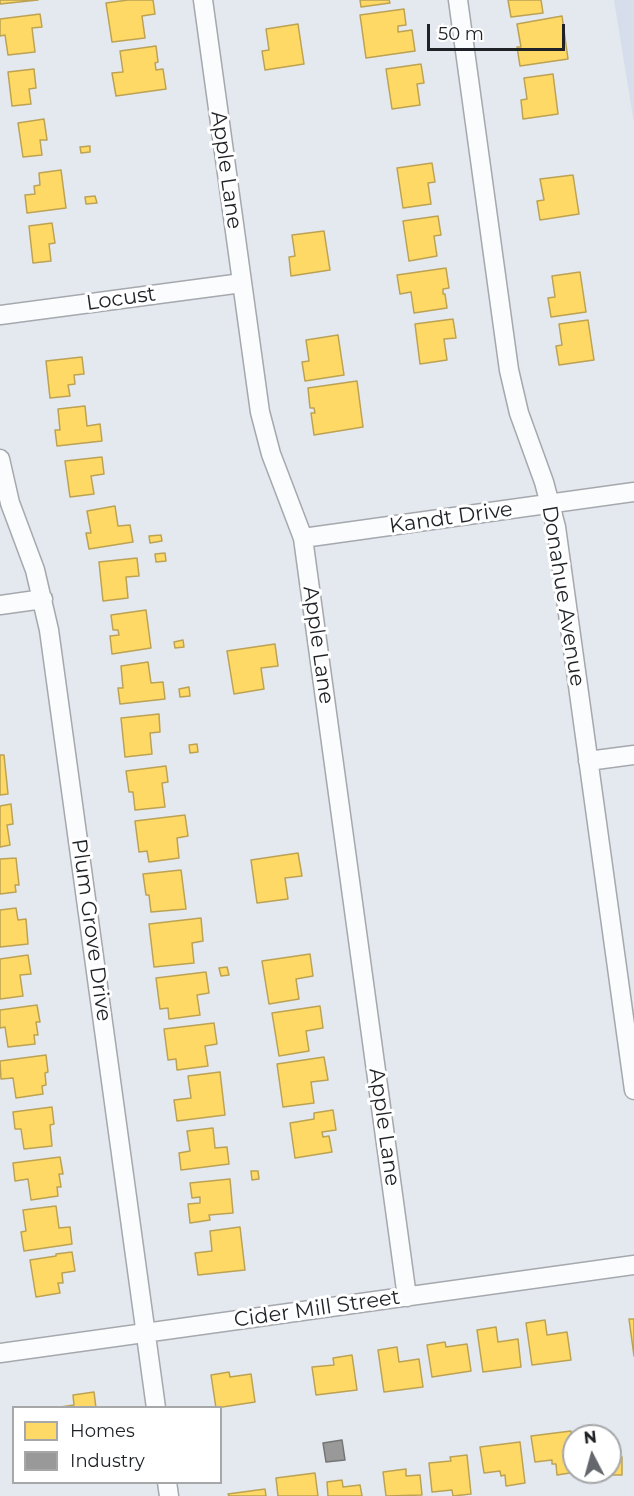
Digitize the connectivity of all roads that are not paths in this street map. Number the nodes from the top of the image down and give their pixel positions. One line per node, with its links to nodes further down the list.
1 (203, 0): 3 (street, Apple Lane)
2 (458, 0): 7 (street, Donahue Avenue)
3 (242, 282): 4 (street, Locust); 8 (street, Apple Lane)
4 (0, 315)
5 (0, 459): 9 (street, Plum Grove Drive)
6 (634, 492): 7 (street, Kandt Drive)
7 (551, 504): 8 (street, Kandt Drive); 12 (street, Donahue Avenue)
8 (303, 538): 16 (street, Apple Lane)
9 (43, 599): 10 (street); 17 (street, Plum Grove Drive)
10 (0, 605)
11 (634, 755): 12 (street)
12 (588, 761): 13 (street, Donahue Avenue)
13 (629, 1011): 14 (street, Donahue Avenue)
14 (634, 1090)
15 (634, 1265): 16 (street, Cider Mill Street)
16 (407, 1297): 17 (street, Cider Mill Street)
17 (146, 1333): 18 (street, Cider Mill Street); 19 (street, Plum Grove Drive)
18 (0, 1353)
19 (156, 1406)

